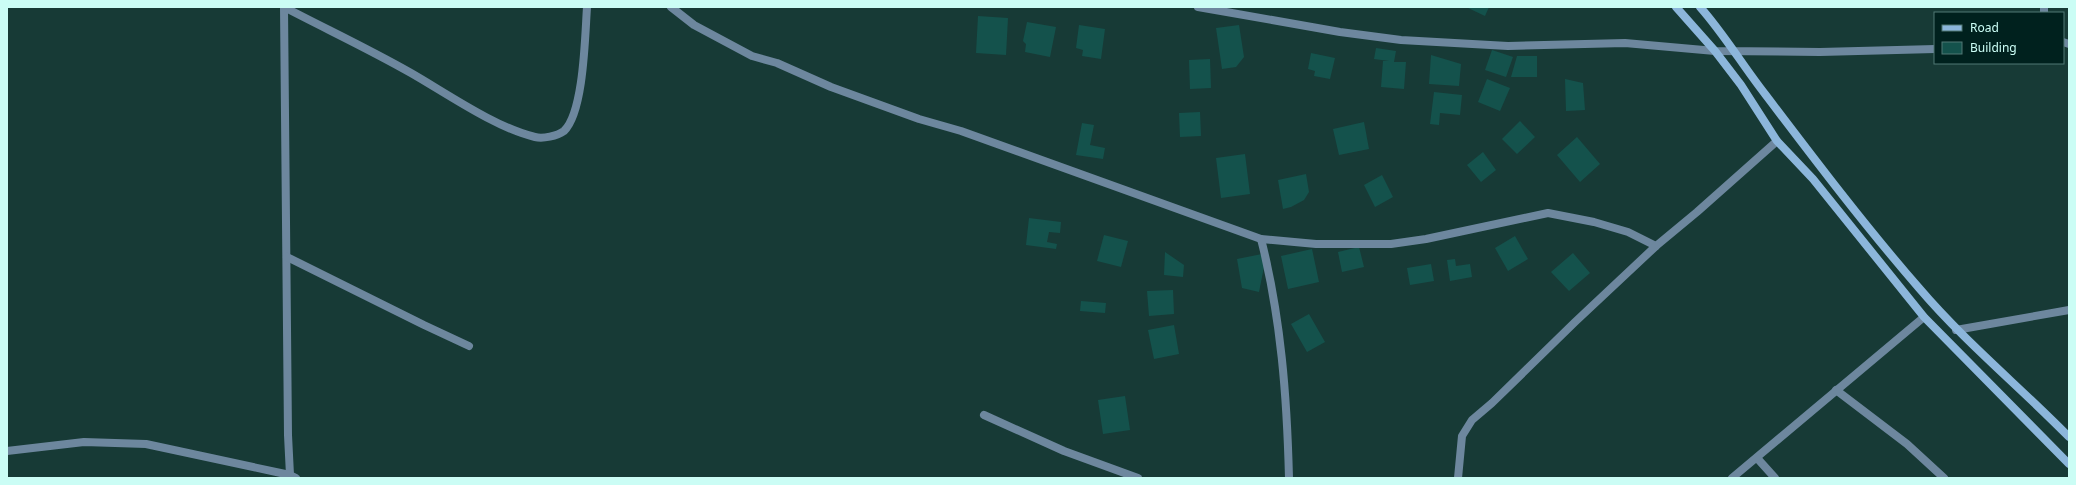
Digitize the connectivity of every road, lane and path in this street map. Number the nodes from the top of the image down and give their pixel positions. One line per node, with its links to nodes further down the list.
1 (284, 7): 2 (street); 13 (street)
2 (587, 7)
3 (671, 7): 11 (street)
4 (1198, 7): 8 (street)
5 (1676, 7): 8 (main road)
6 (1700, 7): 9 (main road)
7 (1934, 49): 9 (street)
8 (1715, 51): 9 (street); 10 (main road)
9 (1733, 51): 16 (main road)
10 (1777, 141): 12 (street); 15 (main road)
11 (1262, 239): 12 (street); 26 (street)
12 (1656, 246): 27 (street)
13 (287, 257): 17 (street); 24 (street)
14 (2069, 310): 16 (street)
15 (1924, 317): 18 (street); 23 (main road)
16 (1956, 330): 20 (main road)
17 (469, 346)
18 (1836, 390): 22 (street); 30 (street)
19 (984, 415): 25 (street)
20 (2069, 437)
21 (7, 451): 24 (street)
22 (1756, 458): 28 (street); 29 (street)
23 (2069, 464)
24 (293, 477)
25 (1138, 478)
26 (1289, 478)
27 (1458, 478)
28 (1732, 478)
29 (1775, 478)
30 (1944, 478)

